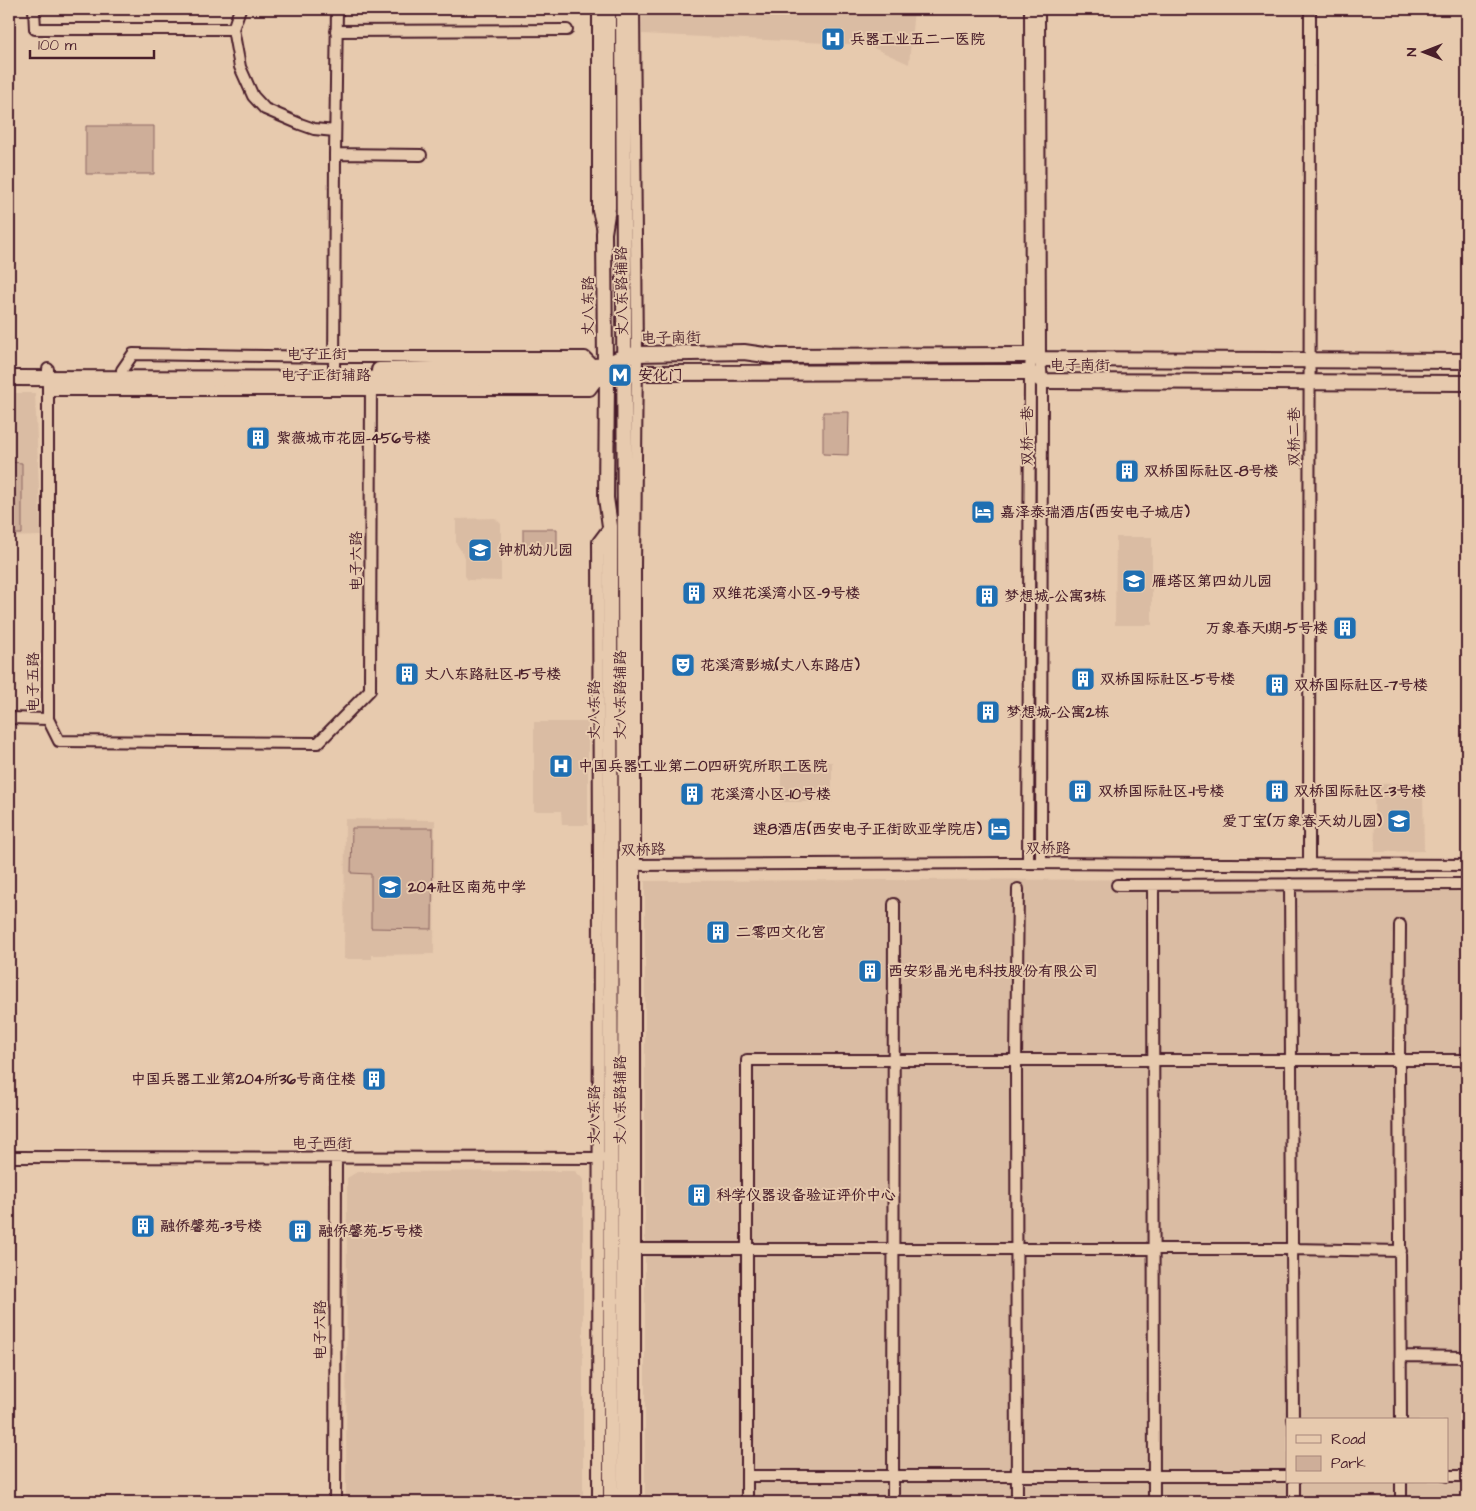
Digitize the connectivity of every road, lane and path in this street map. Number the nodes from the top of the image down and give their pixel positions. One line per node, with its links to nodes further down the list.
1 (34, 9): 11 (street)
2 (240, 9): 11 (street)
3 (337, 9): 12 (street)
4 (598, 9): 17 (street, 丈八东路辅路)
5 (608, 9): 17 (main road, 丈八东路)
6 (623, 9): 18 (main road, 丈八东路)
7 (634, 9): 18 (street, 丈八东路辅路)
8 (1030, 9): 19 (street, 双桥一巷)
9 (1039, 9): 19 (street, 双桥一巷)
10 (1310, 9): 20 (street, 双桥二巷)
11 (233, 29): 14 (street)
12 (336, 30): 13 (street); 14 (street)
13 (567, 30)
14 (335, 131): 15 (street)
15 (335, 154): 16 (street); 23 (street)
16 (421, 155)
17 (604, 233): 24 (main road, 丈八东路)
18 (631, 355): 19 (main road, 电子南街); 24 (main road, 电子正街); 26 (main road, 丈八东路)
19 (1036, 357): 20 (main road, 电子南街); 25 (street, 双桥一巷); 29 (street, 双桥一巷)
20 (1309, 360): 21 (main road, 电子南街); 30 (street, 双桥二巷)
21 (1467, 361)
22 (9, 369): 28 (main road, 电子正街)
23 (334, 369): 24 (main road, 电子正街); 28 (main road, 电子正街); 28 (main road, 电子正街); 32 (main road, 电子正街)
24 (601, 372): 26 (main road, 电子南街); 32 (main road, 电子正街); 41 (main road, 丈八东路)
25 (1030, 372): 26 (main road, 电子南街); 29 (main road, 电子南街); 36 (street, 双桥一巷)
26 (631, 374): 38 (main road, 丈八东路)
27 (9, 378): 28 (main road, 电子正街)
28 (48, 379): 32 (street, 电子正街辅路); 34 (street, 电子五路)
29 (1042, 382): 30 (main road, 电子南街); 37 (street, 双桥一巷)
30 (1309, 382): 31 (main road, 电子南街); 39 (street, 双桥二巷)
31 (1467, 383)
32 (371, 384): 35 (street, 电子六路)
33 (9, 718): 34 (street)
34 (48, 719): 35 (street, 电子五路)
35 (333, 728)
36 (1028, 863): 37 (street, 双桥路); 38 (street, 双桥路)
37 (1041, 864): 39 (street, 双桥路)
38 (630, 865): 41 (street, 双桥路); 58 (main road, 丈八东路)
39 (1309, 865): 40 (street, 双桥路)
40 (1467, 865)
41 (605, 866): 57 (main road, 丈八东路)
42 (1290, 884): 43 (street); 45 (street); 50 (street)
43 (1467, 884)
44 (1117, 885): 45 (street)
45 (1153, 885): 49 (street)
46 (1018, 890): 54 (street)
47 (894, 904): 51 (street)
48 (1400, 925): 52 (street)
49 (1153, 1059): 50 (street); 54 (street); 62 (street)
50 (1292, 1059): 52 (street); 63 (street)
51 (893, 1060): 54 (street); 60 (street); 64 (street)
52 (1400, 1060): 53 (street); 65 (street)
53 (1467, 1060)
54 (1016, 1061): 61 (street)
55 (9, 1157): 56 (street, 电子西街)
56 (336, 1158): 57 (street, 电子西街); 79 (street, 电子六路)
57 (604, 1158): 58 (street, 电子西街); 80 (street, 丈八东路辅路); 81 (main road, 丈八东路)
58 (630, 1158): 59 (main road, 丈八东路)
59 (630, 1249): 60 (street); 82 (main road, 丈八东路); 83 (street)
60 (747, 1249): 64 (street); 70 (street)
61 (1016, 1249): 62 (street); 64 (street); 72 (street)
62 (1154, 1249): 63 (street); 73 (street)
63 (1292, 1249): 65 (street); 68 (street)
64 (893, 1250): 71 (street)
65 (1401, 1250): 66 (street)
66 (1401, 1356): 67 (street); 69 (street)
67 (1467, 1357)
68 (1293, 1418)
69 (1401, 1418)
70 (747, 1476): 71 (street); 84 (street)
71 (894, 1476): 72 (street); 85 (street)
72 (1017, 1476): 73 (street); 86 (street)
73 (1154, 1476): 74 (street); 87 (street)
74 (1286, 1476)
75 (1448, 1476): 76 (street)
76 (1467, 1476)
77 (1294, 1484): 88 (street)
78 (1401, 1484): 89 (street)
79 (334, 1502)
80 (598, 1502)
81 (611, 1502)
82 (625, 1502)
83 (635, 1502)
84 (747, 1502)
85 (894, 1502)
86 (1017, 1502)
87 (1154, 1502)
88 (1294, 1502)
89 (1401, 1502)

